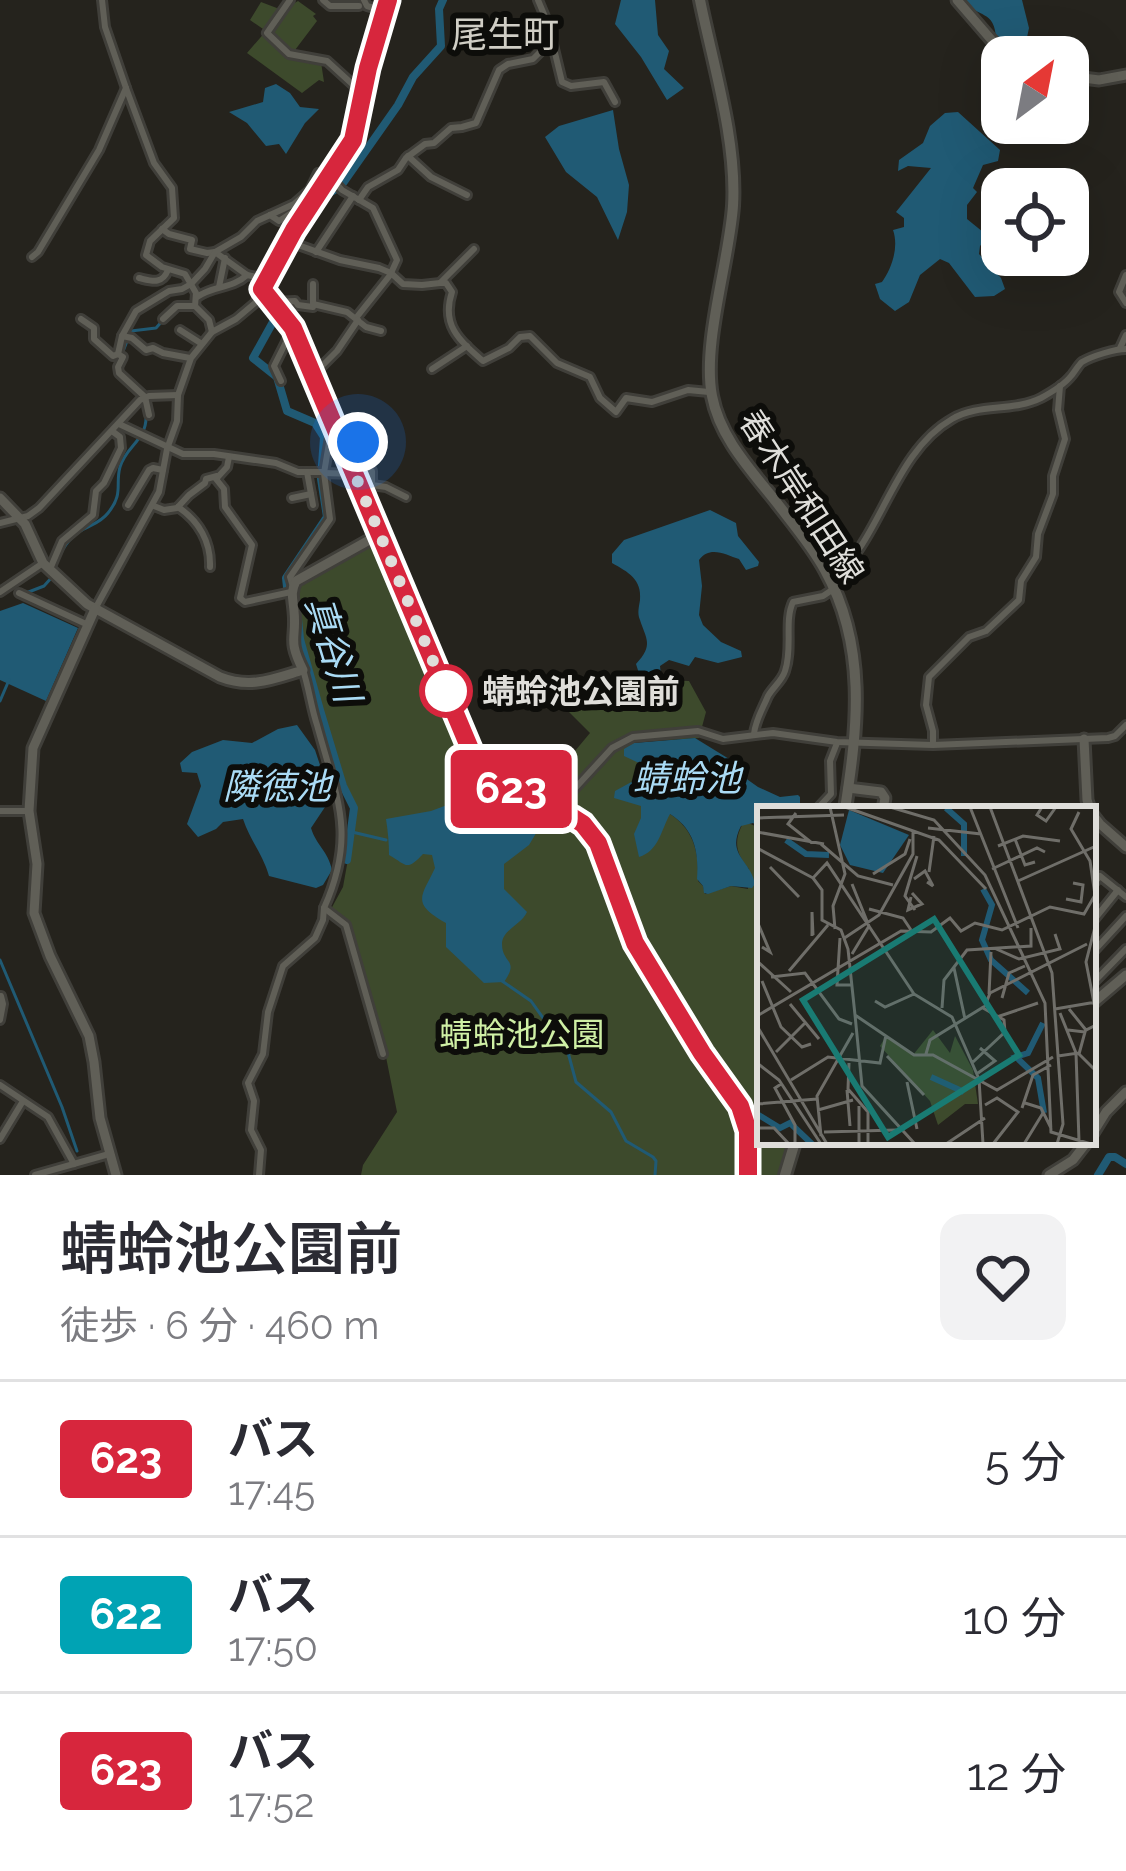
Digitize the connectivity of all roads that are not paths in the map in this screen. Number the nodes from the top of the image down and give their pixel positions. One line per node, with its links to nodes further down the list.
1 (102, 0): 14 (street)
2 (290, 0): 15 (street)
3 (323, 0): 7 (street)
4 (538, 0): 11 (street)
5 (700, 0): 61 (main road, 春木岸和田線)
6 (957, 0): 10 (street)
7 (345, 3): 8 (street)
8 (362, 3): 9 (street)
9 (386, 6): 15 (street)
10 (988, 36)
11 (551, 40): 16 (street); 17 (street)
12 (1126, 75): 13 (street)
13 (1089, 79)
14 (126, 88): 23 (street); 28 (street)
15 (362, 93): 18 (street)
16 (615, 102)
17 (408, 156): 19 (street); 20 (street)
18 (329, 180): 20 (street); 21 (street); 22 (street)
19 (467, 194)
20 (356, 198): 27 (street); 31 (street)
21 (270, 215): 22 (street); 26 (street)
22 (303, 217): 24 (street)
23 (162, 230): 26 (street); 30 (street)
24 (287, 241): 27 (street); 39 (street)
25 (473, 249): 35 (street)
26 (215, 252): 29 (street); 36 (street)
27 (316, 252): 31 (street)
28 (32, 257)
29 (226, 258): 32 (street); 38 (street)
30 (168, 270): 34 (street); 36 (street)
31 (391, 274): 35 (street); 45 (street)
32 (247, 275): 38 (street); 39 (street)
33 (1126, 275): 41 (street)
34 (139, 278)
35 (440, 283): 53 (street)
36 (191, 284): 40 (street); 51 (street)
37 (313, 284): 42 (street)
38 (219, 286): 40 (street)
39 (266, 291): 42 (street); 46 (street); 49 (street)
40 (195, 302): 44 (street); 49 (street)
41 (1126, 303)
42 (313, 304): 45 (street)
43 (81, 319): 55 (street)
44 (163, 319)
45 (357, 319): 48 (street); 58 (street)
46 (290, 324): 58 (street); 59 (street)
47 (180, 330): 52 (street)
48 (381, 331)
49 (212, 332): 52 (street)
50 (1126, 335): 54 (street)
51 (122, 336): 55 (street); 56 (street)
52 (202, 344): 56 (street)
53 (467, 346): 57 (street); 61 (street)
54 (1123, 348): 60 (street)
55 (118, 354): 63 (street)
56 (191, 358): 62 (street)
57 (432, 369)
58 (313, 375): 66 (street)
59 (281, 381)
60 (1060, 386): 88 (street); 101 (street)
61 (711, 393): 88 (main road, 春木岸和田線)
62 (178, 395): 63 (street); 68 (street)
63 (145, 397): 64 (street); 67 (street)
64 (149, 416)
65 (357, 418): 70 (street)
66 (332, 422): 70 (street); 73 (street)
67 (115, 428): 68 (street); 83 (street); 86 (street)
68 (167, 449): 69 (street); 71 (street)
69 (229, 458): 72 (street); 74 (street)
70 (352, 469): 73 (street); 77 (street); 85 (street)
71 (163, 470): 79 (street); 81 (street)
72 (307, 472): 73 (street); 75 (street)
73 (324, 472): 89 (street)
74 (217, 476): 82 (street); 89 (street)
75 (311, 494): 76 (street); 80 (street)
76 (292, 497)
77 (406, 497)
78 (0, 498): 83 (street)
79 (128, 505)
80 (313, 505)
81 (154, 506): 82 (street); 92 (street)
82 (178, 507): 87 (street)
83 (21, 519): 84 (street); 86 (street)
84 (0, 523)
85 (380, 534): 89 (street); 94 (street)
86 (47, 566): 90 (street); 92 (street)
87 (210, 567)
88 (833, 585): 97 (street); 100 (main road, 春木岸和田線)
89 (292, 590): 95 (street)
90 (0, 592)
91 (19, 593): 93 (street)
92 (95, 609): 93 (street); 95 (street)
93 (88, 625): 109 (street)
94 (436, 668): 107 (street)
95 (303, 670): 115 (street)
96 (1126, 724): 98 (street)
97 (754, 734): 99 (street); 107 (street)
98 (1084, 740): 100 (street); 106 (street)
99 (837, 742): 100 (street); 103 (street)
100 (854, 742): 102 (main road, 春木岸和田線)
101 (933, 743)
102 (848, 788): 104 (main road, 春木岸和田線); 105 (street)
103 (820, 806)
104 (845, 806)
105 (884, 806)
106 (1090, 806)
107 (555, 809): 138 (street)
108 (0, 811): 109 (street)
109 (28, 811): 133 (street)
110 (1096, 817): 111 (street)
111 (1126, 847)
112 (1096, 881): 113 (street)
113 (1118, 890): 114 (street); 117 (street)
114 (1126, 897)
115 (323, 908): 125 (street); 137 (street)
116 (1126, 916): 118 (street)
117 (1096, 917)
118 (1096, 947)
119 (1126, 949): 121 (street)
120 (1126, 977): 123 (street)
121 (1096, 980)
122 (1, 996): 124 (street)
123 (1096, 1001)
124 (0, 1020)
125 (383, 1054)
126 (0, 1085): 128 (street)
127 (1126, 1092): 129 (street)
128 (24, 1100): 130 (street); 134 (street)
129 (1096, 1128)
130 (0, 1139)
131 (794, 1145): 139 (main road)
132 (1086, 1145): 140 (street)
133 (109, 1154): 134 (street); 136 (street)
134 (74, 1164): 135 (street)
135 (35, 1175)
136 (116, 1175)
137 (260, 1175)
138 (748, 1175)
139 (785, 1175)
140 (1048, 1175)

